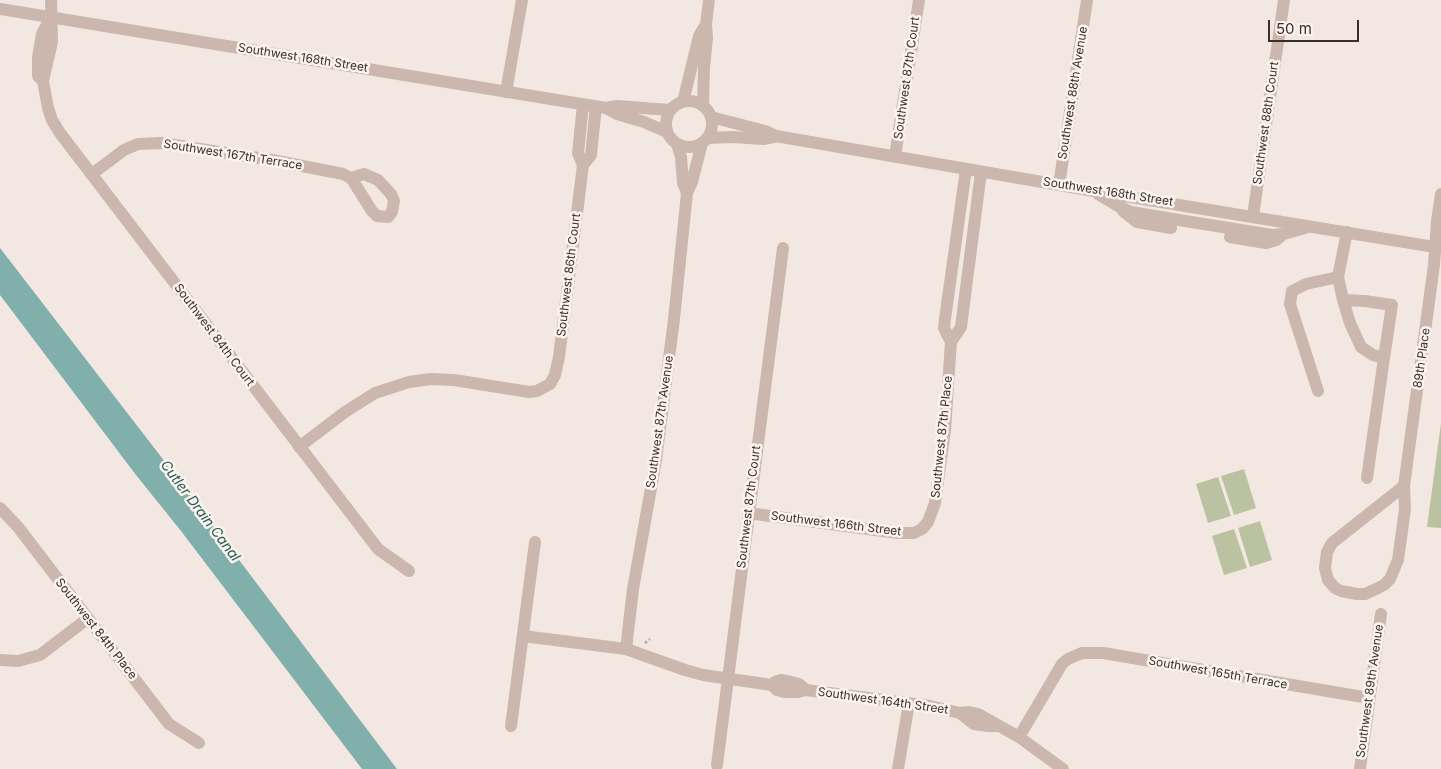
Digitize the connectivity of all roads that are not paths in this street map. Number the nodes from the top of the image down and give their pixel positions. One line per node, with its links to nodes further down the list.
1 (51, 0): 8 (street, Southwest 84th Court)
2 (522, 0): 10 (street)
3 (709, 0): 9 (street)
4 (919, 0): 21 (street, Southwest 87th Court)
5 (1087, 0): 27 (street, Southwest 88th Avenue)
6 (1284, 0): 31 (street, Southwest 88th Court)
7 (0, 9): 8 (street, Southwest 168th Street)
8 (51, 17): 10 (street, Southwest 168th Street); 25 (street, Southwest 84th Court)
9 (706, 24): 11 (street); 13 (street)
10 (506, 92): 12 (street, Southwest 168th Street)
11 (683, 102): 13 (street); 15 (street)
12 (583, 104): 14 (street, Southwest 168th Street); 22 (street, Southwest 86th Court)
13 (703, 106): 16 (street)
14 (601, 107): 15 (street, Southwest 168th Street); 17 (street, Southwest 168th Street); 22 (street, Southwest 86th Court)
15 (670, 110): 17 (street)
16 (711, 117): 18 (street, Southwest 168th Street); 19 (street)
17 (667, 132): 20 (street)
18 (776, 136): 19 (street, Southwest 168th Street); 21 (street, Southwest 168th Street)
19 (704, 141): 20 (street); 29 (street, Southwest 87th Avenue)
20 (677, 144): 29 (street, Southwest 87th Avenue)
21 (895, 156): 23 (street, Southwest 168th Street)
22 (583, 165): 41 (street, Southwest 86th Court)
23 (966, 169): 24 (street, Southwest 168th Street); 38 (street, Southwest 87th Place)
24 (981, 172): 27 (street, Southwest 168th Street); 38 (street, Southwest 87th Place)
25 (92, 174): 26 (street, Southwest 167th Terrace); 41 (street, Southwest 84th Court)
26 (351, 178)
27 (1059, 185): 28 (street, Southwest 168th Street)
28 (1094, 191): 31 (street, Southwest 168th Street); 32 (street)
29 (687, 193): 52 (street, Southwest 87th Avenue)
30 (1441, 194): 34 (street)
31 (1253, 216): 32 (street, Southwest 168th Street)
32 (1313, 226): 33 (street, Southwest 168th Street)
33 (1347, 232): 34 (street, Southwest 168th Street); 36 (street)
34 (1438, 247): 43 (street, 89th Place)
35 (783, 248): 45 (street, Southwest 87th Court)
36 (1338, 277): 37 (street); 40 (street)
37 (1343, 300): 39 (street); 39 (street)
38 (951, 342): 46 (street, Southwest 87th Place)
39 (1384, 358): 42 (street)
40 (1318, 391)
41 (299, 447): 48 (street, Southwest 84th Court)
42 (1367, 478)
43 (1404, 486): 43 (street, 89th Place)
44 (0, 508): 50 (street, Southwest 84th Place)
45 (748, 513): 46 (street, Southwest 166th Street); 54 (street, Southwest 87th Court)
46 (922, 529)
47 (535, 542): 51 (street)
48 (409, 572)
49 (1381, 614): 55 (street, Southwest 89th Avenue)
50 (87, 619): 53 (street); 59 (street, Southwest 84th Place)
51 (523, 636): 52 (street, Southwest 164th Street); 57 (street)
52 (626, 649): 54 (street, Southwest 164th Street)
53 (0, 660)
54 (727, 679): 56 (street, Southwest 164th Street); 60 (street, Southwest 87th Court)
55 (1369, 698): 58 (street, Southwest 165th Terrace); 63 (street, Southwest 89th Avenue)
56 (909, 703): 58 (street, Southwest 164th Street); 61 (street)
57 (511, 726)
58 (1019, 737): 62 (street, Southwest 164th Street)
59 (199, 743)
60 (717, 766)
61 (898, 769)
62 (1063, 769)
63 (1360, 769)

